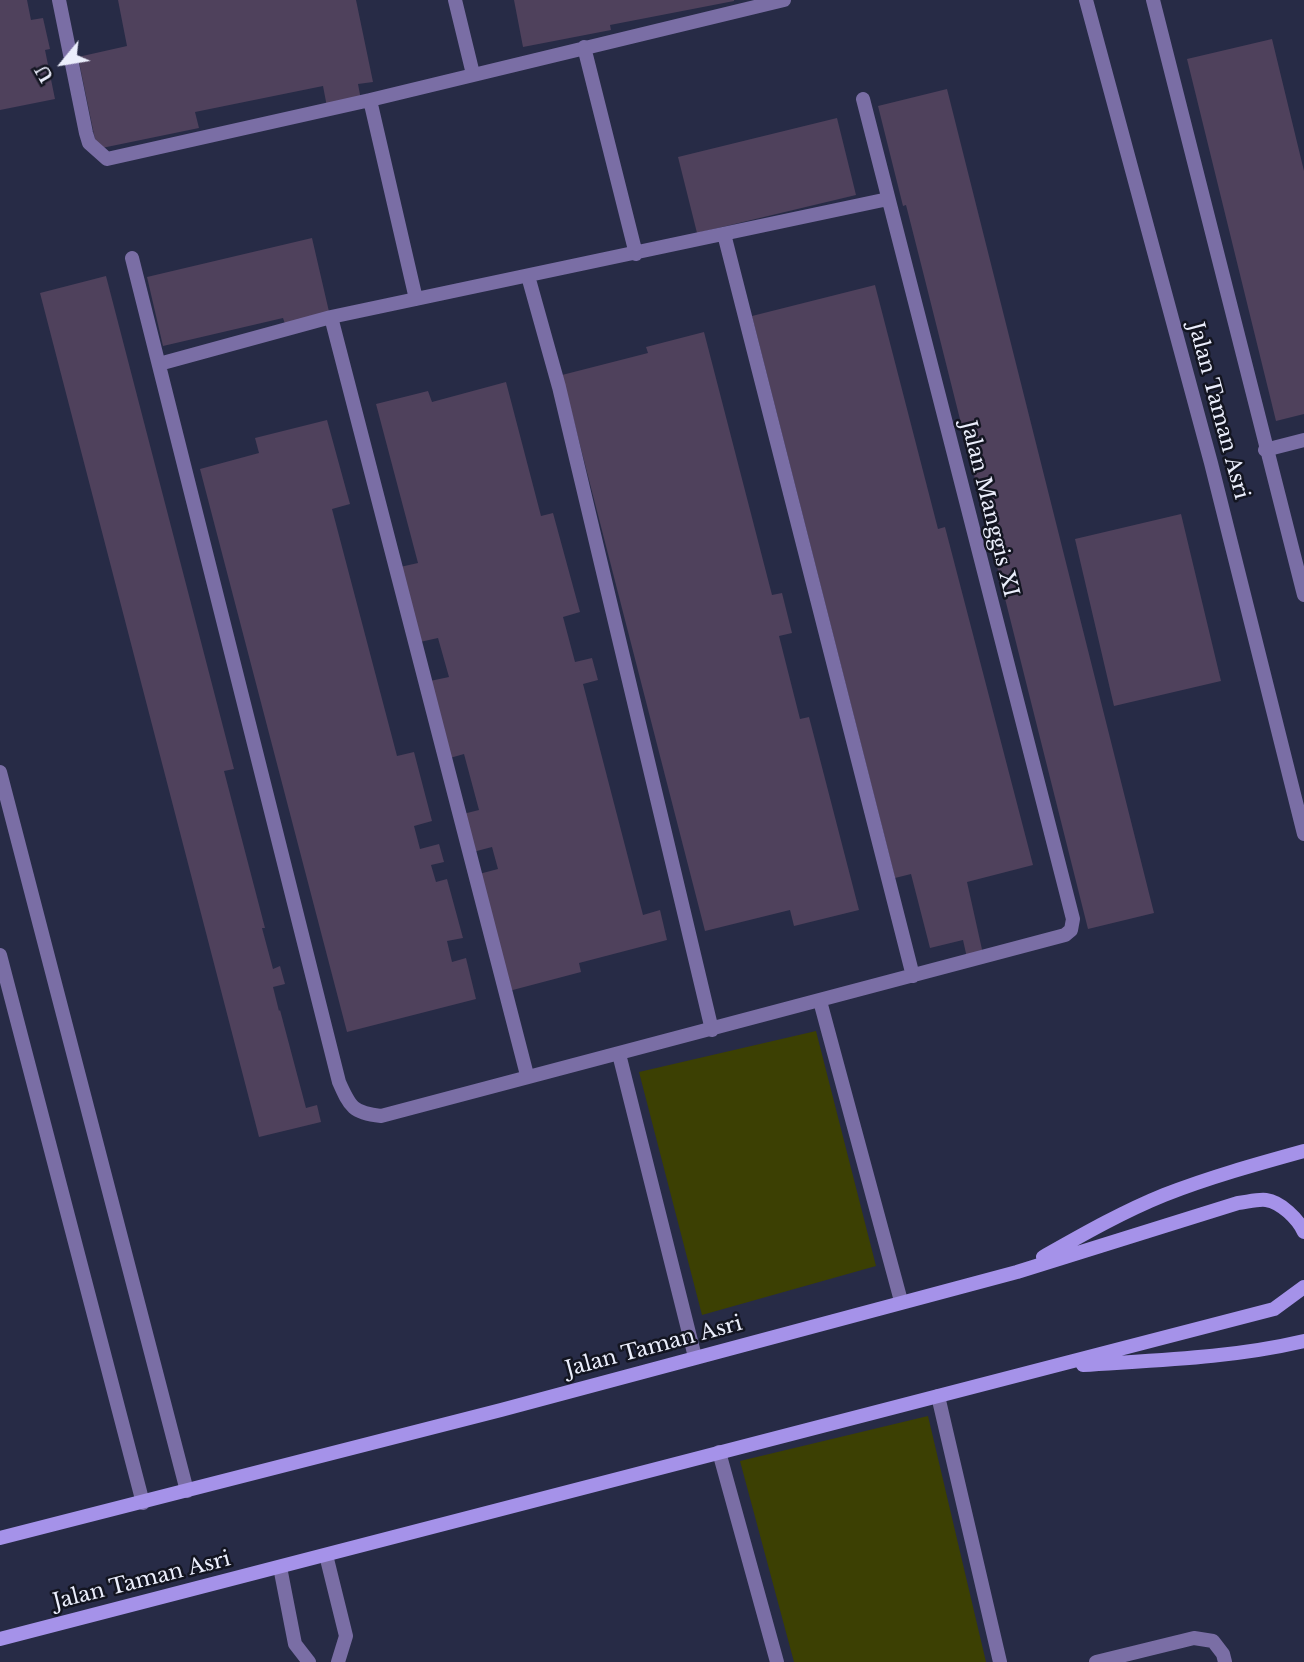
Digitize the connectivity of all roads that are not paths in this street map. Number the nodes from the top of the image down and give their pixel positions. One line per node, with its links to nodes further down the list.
1 (59, 0): 9 (street)
2 (455, 0): 7 (street)
3 (784, 0): 6 (street)
4 (1086, 0): 22 (street, Jalan Taman Asri)
5 (1153, 0): 19 (street, Jalan Taman Asri)
6 (584, 47): 7 (street); 12 (street)
7 (472, 74): 9 (street)
8 (863, 99): 10 (street, Jalan Manggis XI)
9 (370, 100): 15 (street)
10 (888, 199): 11 (street); 24 (street, Jalan Manggis XI)
11 (724, 234): 12 (street); 24 (street)
12 (636, 254): 14 (street)
13 (132, 258): 17 (street)
14 (528, 276): 15 (street); 26 (street)
15 (416, 299): 16 (street)
16 (331, 317): 17 (street); 28 (street)
17 (159, 364): 28 (street)
18 (1304, 440): 19 (street)
19 (1265, 450): 20 (street, Jalan Taman Asri)
20 (1304, 596)
21 (0, 772): 39 (street)
22 (1304, 834)
23 (0, 954): 40 (street)
24 (914, 976): 25 (street)
25 (820, 1001): 26 (street); 33 (street)
26 (712, 1030): 27 (street)
27 (619, 1054): 28 (street); 35 (street)
28 (527, 1076)
29 (1304, 1151): 31 (main road)
30 (1304, 1232): 31 (main road, Jalan Taman Asri)
31 (1017, 1272): 33 (main road, Jalan Taman Asri)
32 (1304, 1287): 36 (main road, Jalan Taman Asri)
33 (901, 1301): 35 (main road, Jalan Taman Asri)
34 (1304, 1341): 36 (main road)
35 (695, 1357): 39 (main road, Jalan Taman Asri)
36 (1050, 1367): 37 (main road, Jalan Taman Asri)
37 (938, 1396): 38 (main road, Jalan Taman Asri); 48 (street)
38 (719, 1452): 42 (main road, Jalan Taman Asri); 47 (street)
39 (187, 1491): 40 (main road, Jalan Taman Asri)
40 (143, 1503): 41 (main road, Jalan Taman Asri)
41 (0, 1538)
42 (326, 1555): 43 (main road, Jalan Taman Asri); 46 (street)
43 (280, 1567): 44 (main road, Jalan Taman Asri); 45 (street)
44 (0, 1639)
45 (309, 1662)
46 (338, 1662)
47 (777, 1662)
48 (1000, 1662)
49 (1096, 1662): 50 (street)
50 (1225, 1662)

